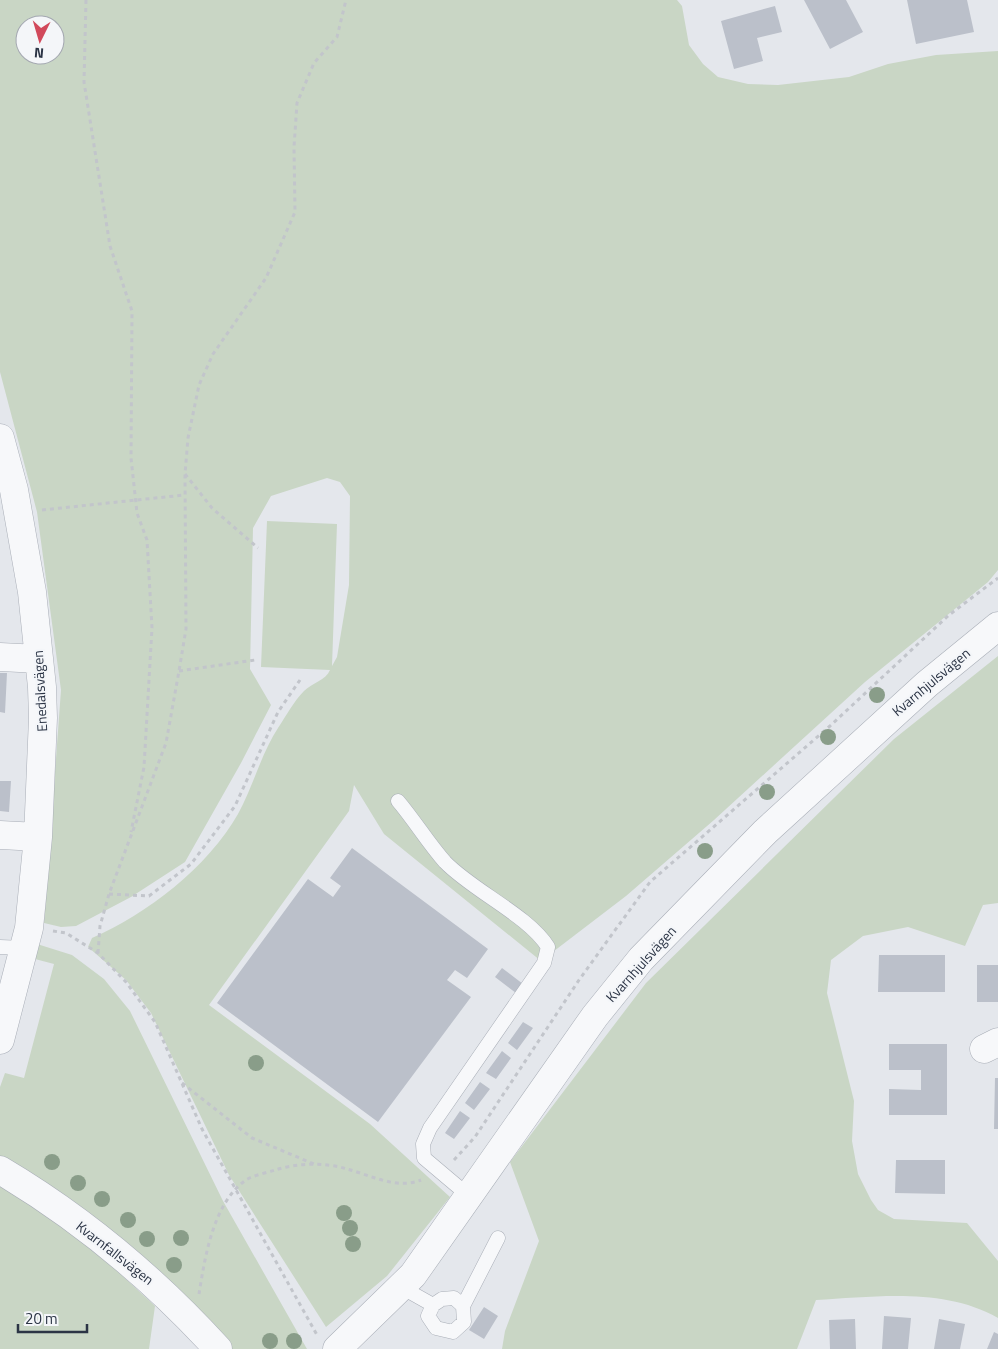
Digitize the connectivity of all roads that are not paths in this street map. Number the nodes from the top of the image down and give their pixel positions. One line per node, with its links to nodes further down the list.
1 (0, 438): 2 (street, Enedalsvägen)
2 (11, 497): 5 (street, Enedalsvägen)
3 (998, 626): 12 (street, Kvarnhjulsvägen)
4 (0, 657): 5 (street)
5 (39, 659): 8 (street, Enedalsvägen)
6 (398, 801): 12 (lane)
7 (0, 835): 8 (street)
8 (38, 837): 9 (street, Enedalsvägen)
9 (18, 941): 10 (street, Enedalsvägen)
10 (0, 1040)
11 (0, 1170): 18 (street, Kvarnfallsvägen)
12 (469, 1196): 14 (street, Kvarnhjulsvägen)
13 (498, 1238): 16 (lane)
14 (401, 1287): 15 (lane); 17 (street, Kvarnhjulsvägen)
15 (433, 1305): 16 (lane); 16 (lane)
16 (463, 1306)
17 (329, 1345)
18 (218, 1349)

